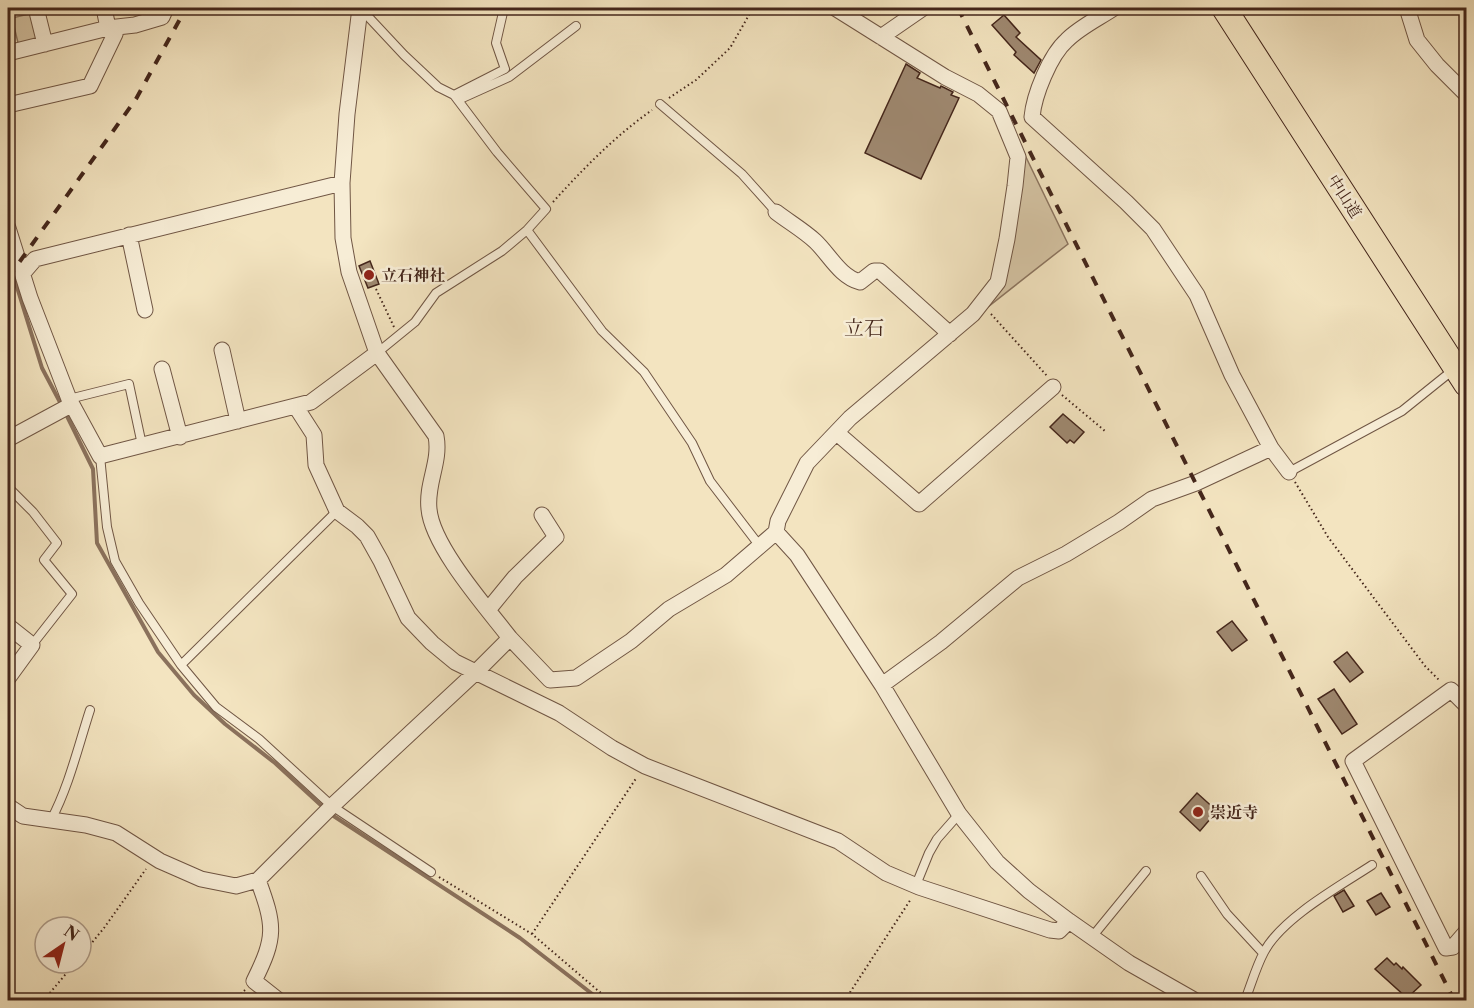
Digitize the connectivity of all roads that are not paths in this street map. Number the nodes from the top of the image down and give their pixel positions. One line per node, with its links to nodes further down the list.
1 (36, 8): 14 (street)
2 (104, 8): 12 (street)
3 (166, 8): 12 (street)
4 (360, 8): 17 (lane); 22 (street)
5 (504, 8): 17 (lane)
6 (835, 8): 13 (street)
7 (922, 8): 13 (street)
8 (1114, 8): 20 (street)
9 (1224, 8): 34 (highway, 中山道)
10 (1407, 8): 16 (street)
11 (576, 26): 17 (lane)
12 (108, 28): 14 (street); 19 (street)
13 (881, 37): 21 (street)
14 (45, 44): 15 (street)
15 (8, 53)
16 (1467, 94)
17 (456, 98): 25 (lane)
18 (660, 104): 23 (lane)
19 (8, 105)
20 (1032, 117): 21 (street); 43 (street)
21 (1007, 128): 30 (street)
22 (342, 183): 26 (street); 32 (street)
23 (776, 212): 30 (street)
24 (8, 228): 27 (street)
25 (527, 230): 32 (lane); 50 (lane)
26 (129, 236): 28 (street); 29 (street)
27 (11, 250): 28 (street)
28 (23, 273): 36 (street)
29 (145, 310)
30 (950, 334): 39 (street)
31 (222, 350): 38 (street)
32 (377, 353): 37 (street); 51 (street)
33 (162, 369): 40 (street)
34 (1463, 371): 45 (lane)
35 (1053, 387): 39 (street)
36 (70, 402): 41 (street); 42 (lane); 44 (street)
37 (296, 407): 38 (street); 47 (street)
38 (238, 421): 40 (street)
39 (837, 432): 49 (street)
40 (180, 437): 42 (street)
41 (8, 439)
42 (142, 445): 44 (street)
43 (1271, 448): 45 (street); 58 (street)
44 (100, 456): 55 (lane)
45 (1289, 472)
46 (8, 487): 54 (lane)
47 (337, 511): 55 (lane); 56 (street)
48 (543, 515): 51 (street)
49 (776, 532): 50 (street); 58 (street)
50 (759, 545): 53 (street)
51 (488, 610): 53 (street)
52 (8, 626): 54 (street)
53 (510, 638): 56 (street)
54 (32, 645): 57 (street)
55 (181, 665): 62 (lane)
56 (477, 671): 62 (street); 70 (street)
57 (8, 678)
58 (882, 685): 63 (street)
59 (1467, 705): 72 (street)
60 (90, 710): 64 (lane)
61 (8, 806): 64 (street)
62 (332, 806): 67 (lane); 69 (street)
63 (959, 814): 70 (lane); 71 (street)
64 (51, 820): 69 (street)
65 (1372, 865): 74 (lane)
66 (1146, 871): 73 (lane)
67 (431, 872)
68 (1201, 876): 74 (lane)
69 (258, 880): 75 (street)
70 (917, 886): 71 (street)
71 (1069, 921): 73 (street)
72 (1467, 932)
73 (1092, 937): 76 (street)
74 (1263, 953): 77 (lane)
75 (278, 1000)
76 (1194, 1000)
77 (1245, 1000)

